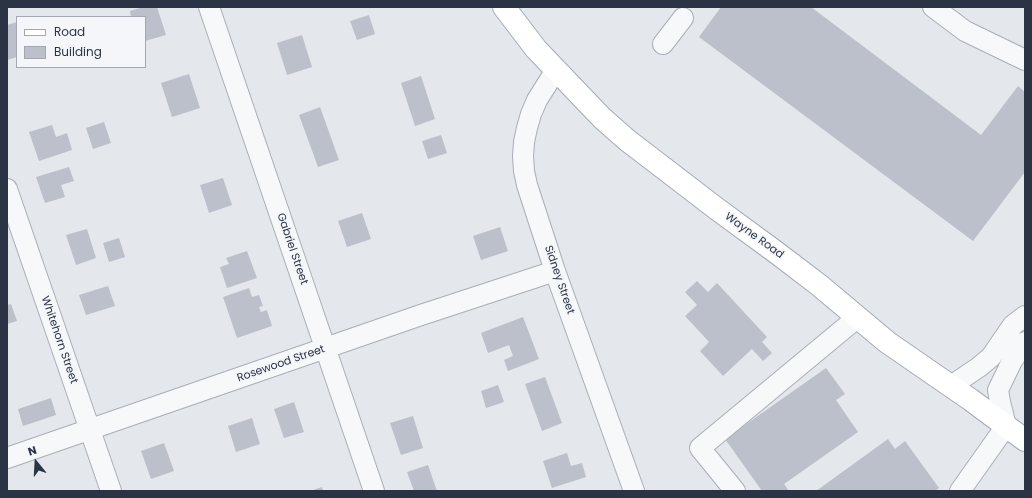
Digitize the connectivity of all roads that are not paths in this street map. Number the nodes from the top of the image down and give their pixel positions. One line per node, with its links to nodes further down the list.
1 (210, 7): 13 (street, Gabriel Street)
2 (504, 7): 7 (main road, Wayne Road)
3 (932, 7): 6 (street)
4 (683, 18): 5 (street)
5 (663, 44)
6 (1025, 60)
7 (556, 70): 9 (street, Sidney Street); 11 (main road, Wayne Road)
8 (7, 189): 16 (street, Whitehorn Street)
9 (555, 271): 13 (street, Rosewood Street); 21 (street, Sidney Street)
10 (1025, 316): 14 (street)
11 (858, 317): 14 (main road, Wayne Road); 22 (street)
12 (1025, 342): 15 (street)
13 (325, 348): 16 (street, Rosewood Street); 20 (street, Gabriel Street)
14 (951, 386): 15 (main road, Wayne Road)
15 (1006, 426): 17 (main road, Wayne Road); 23 (street)
16 (90, 430): 18 (street, Rosewood Street); 19 (street, Whitehorn Street)
17 (1025, 440)
18 (7, 458)
19 (111, 491)
20 (374, 491)
21 (634, 491)
22 (735, 491)
23 (960, 491)

